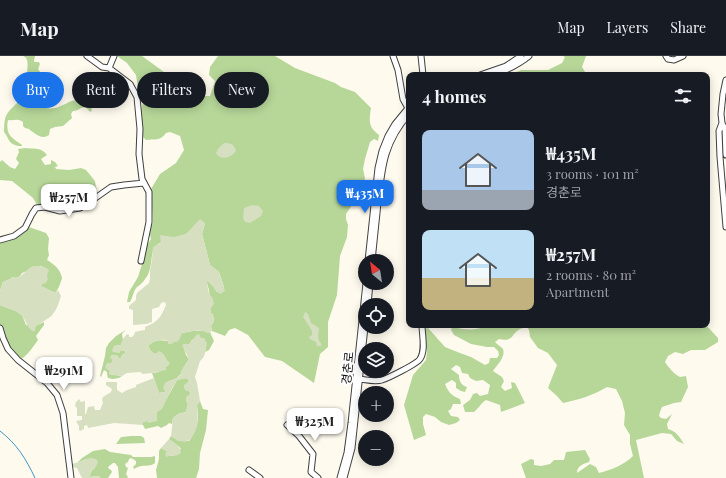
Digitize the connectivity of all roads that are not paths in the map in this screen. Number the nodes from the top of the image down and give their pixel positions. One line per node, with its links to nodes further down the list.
1 (87, 56): 9 (street)
2 (114, 56): 9 (street)
3 (393, 56): 14 (street)
4 (421, 56): 10 (street)
5 (521, 56): 11 (street)
6 (529, 56): 12 (street)
7 (666, 56): 8 (street)
8 (683, 56)
9 (109, 68): 20 (street)
10 (423, 72)
11 (489, 72)
12 (502, 72)
13 (726, 80): 16 (street)
14 (406, 103)
15 (406, 111): 23 (street)
16 (724, 114): 18 (street)
17 (406, 118): 24 (street)
18 (722, 123): 19 (street); 21 (street)
19 (726, 155)
20 (144, 183): 22 (street); 25 (street)
21 (726, 227)
22 (0, 240)
23 (369, 254)
24 (373, 254)
25 (141, 261)
26 (365, 290): 38 (street, 경춘로)
27 (0, 328): 34 (street)
28 (422, 328): 30 (street)
29 (364, 334): 30 (street, 경춘로)
30 (360, 379): 39 (street, 경춘로)
31 (287, 425): 33 (street)
32 (249, 470): 35 (street)
33 (311, 472): 36 (street); 37 (street)
34 (71, 478)
35 (260, 478)
36 (308, 478)
37 (318, 478)
38 (340, 478)
39 (344, 478)

